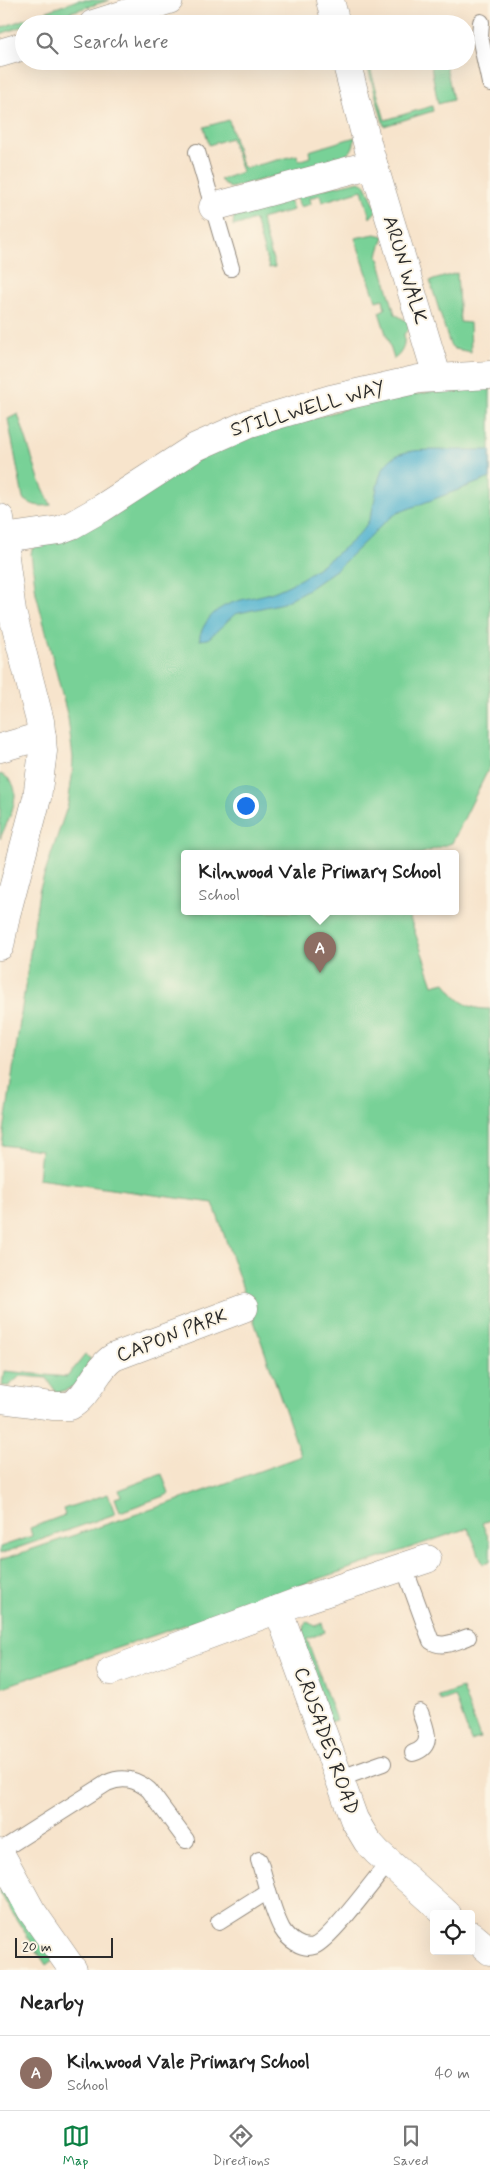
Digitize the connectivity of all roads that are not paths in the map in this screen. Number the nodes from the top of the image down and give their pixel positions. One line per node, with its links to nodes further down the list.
1 (169, 0): 3 (street)
2 (330, 0): 4 (street)
3 (122, 15)
4 (334, 15)
5 (481, 22): 9 (lane)
6 (15, 49): 7 (street)
7 (0, 53)
8 (348, 70): 11 (street, ARUN WALK)
9 (490, 83)
10 (197, 152): 12 (lane)
11 (373, 164): 12 (street); 15 (street, ARUN WALK)
12 (213, 207): 13 (lane)
13 (231, 268)
14 (490, 375): 15 (street, STILLWELL WAY)
15 (437, 376): 16 (street, STILLWELL WAY)
16 (1, 528): 17 (street)
17 (42, 736): 18 (street); 19 (street)
18 (0, 748)
19 (0, 946)
20 (244, 1308): 21 (street, CAPON PARK)
21 (0, 1399)
22 (416, 1563): 23 (street); 24 (lane)
23 (278, 1609): 25 (street); 29 (street, CRUSADES ROAD)
24 (468, 1637)
25 (111, 1671)
26 (420, 1712): 27 (lane)
27 (413, 1753)
28 (383, 1763): 29 (lane)
29 (338, 1779): 33 (street, CRUSADES ROAD)
30 (186, 1840): 31 (lane)
31 (0, 1852): 39 (street)
32 (259, 1860): 34 (lane)
33 (388, 1863): 34 (lane); 35 (street, CRUSADES ROAD)
34 (268, 1891): 36 (lane)
35 (441, 1910)
36 (219, 1922)
37 (475, 1939): 38 (street)
38 (490, 1952)
39 (72, 1970)

